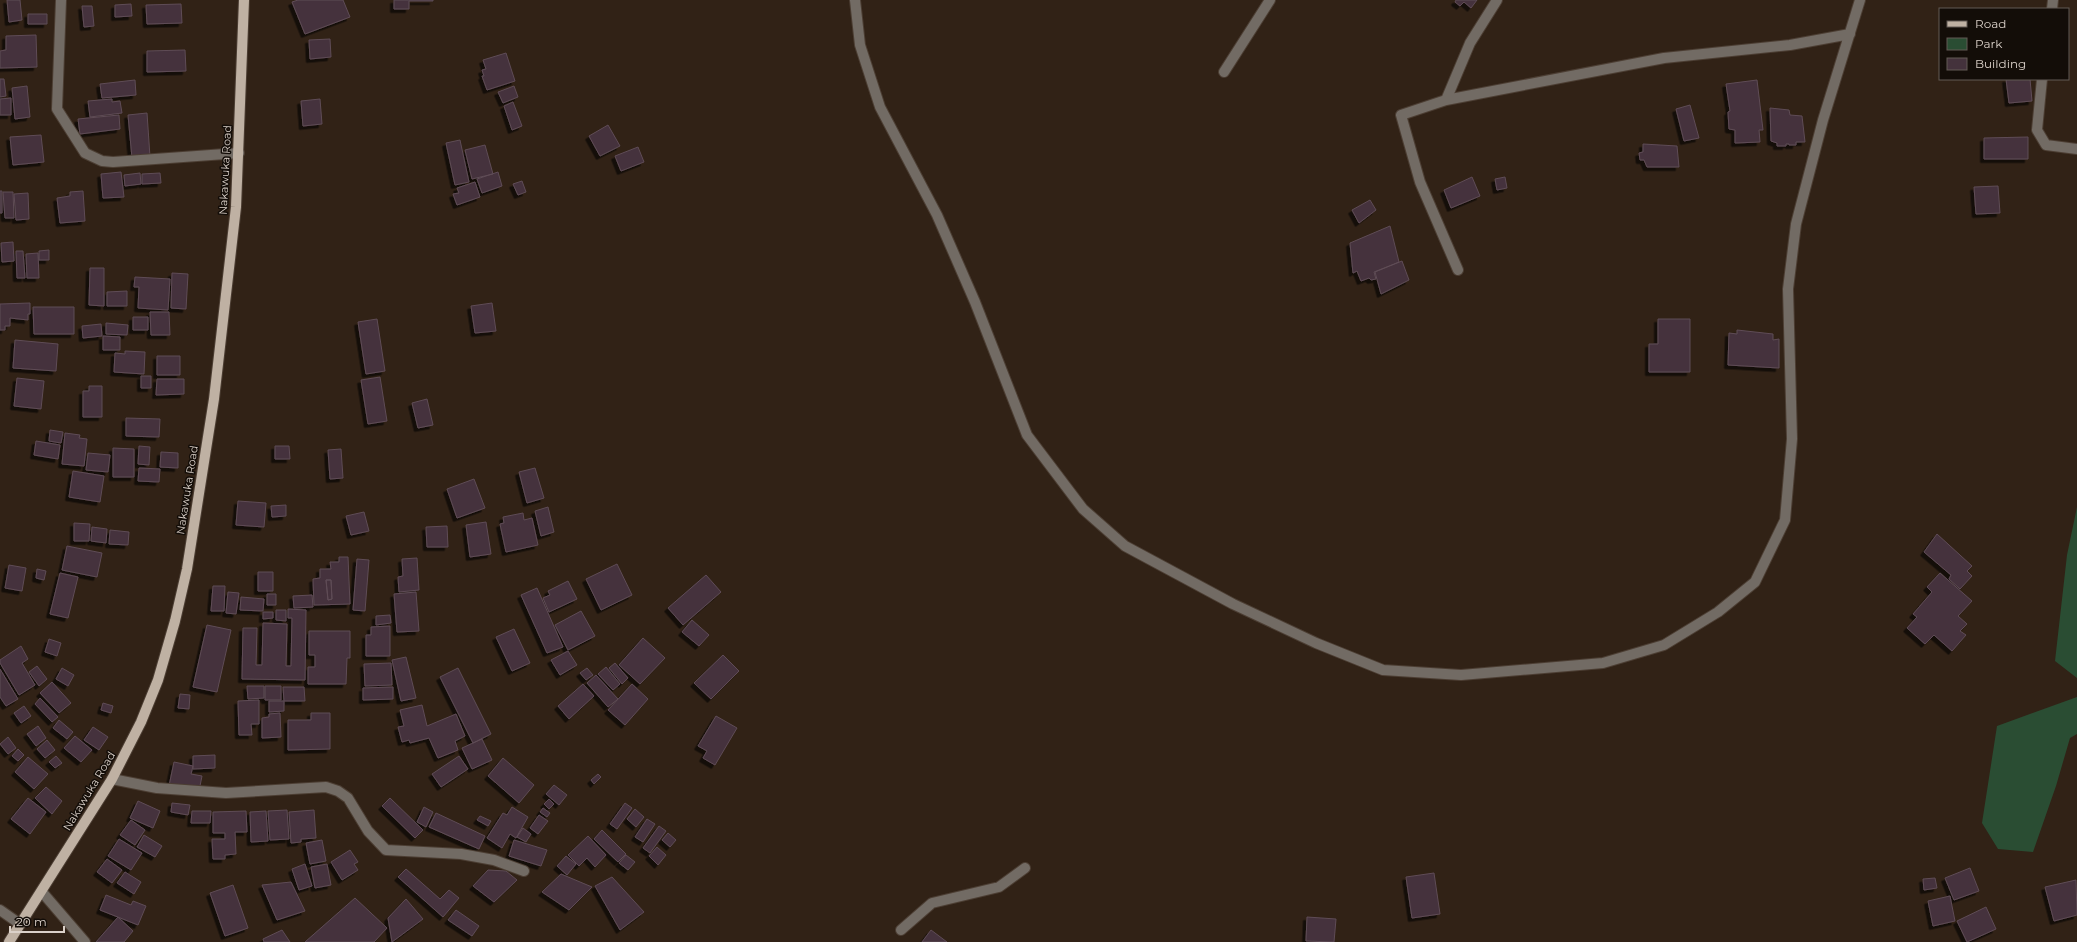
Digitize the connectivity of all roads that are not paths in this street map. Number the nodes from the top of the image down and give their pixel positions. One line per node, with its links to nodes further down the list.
1 (61, 0): 12 (street)
2 (244, 0): 12 (main road, Nakawuka Road)
3 (855, 0): 7 (street)
4 (1270, 0): 8 (street)
5 (1497, 0): 10 (street)
6 (1860, 0): 7 (street)
7 (1850, 34): 10 (street)
8 (1224, 72)
9 (2042, 80): 11 (street)
10 (1446, 100): 13 (street)
11 (2077, 149)
12 (239, 154): 14 (main road, Nakawuka Road)
13 (1458, 270)
14 (112, 779): 16 (street); 17 (main road, Nakawuka Road)
15 (1025, 868): 20 (street)
16 (524, 870)
17 (42, 892): 19 (main road, Nakawuka Road); 22 (street)
18 (0, 910): 19 (street)
19 (20, 924): 21 (main road, Nakawuka Road)
20 (900, 930)
21 (9, 942)
22 (85, 942)

